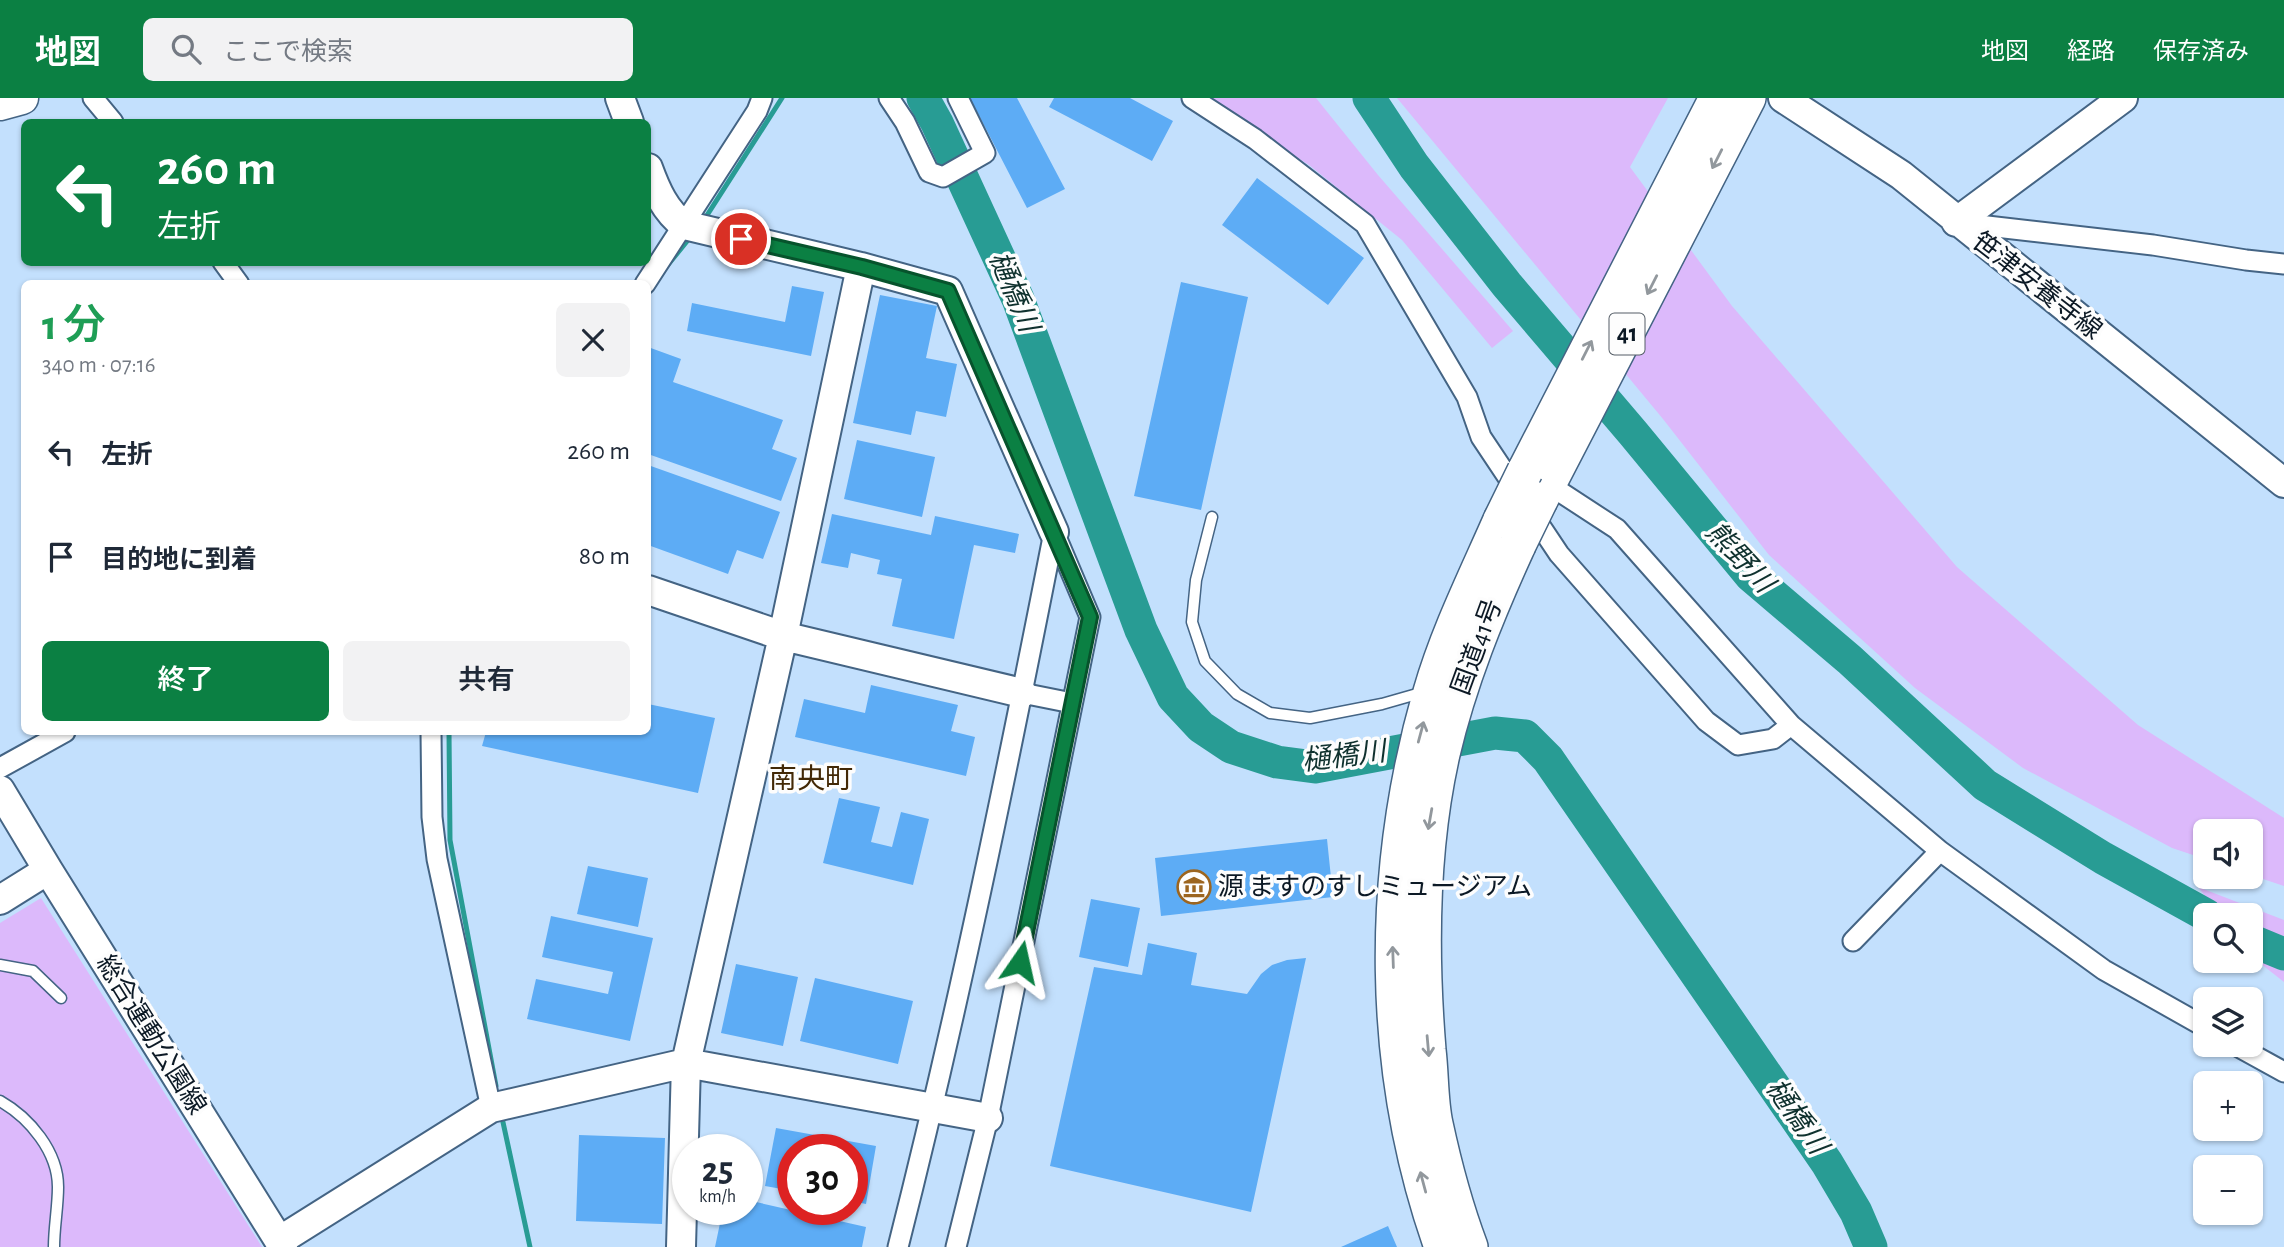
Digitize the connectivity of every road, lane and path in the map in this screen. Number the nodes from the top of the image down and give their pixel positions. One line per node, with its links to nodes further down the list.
1 (22, 98): 12 (main road)
2 (93, 98): 13 (street)
3 (620, 98): 14 (street)
4 (762, 98): 18 (street)
5 (889, 98): 6 (street)
6 (958, 98)
7 (1192, 98): 32 (street)
8 (1717, 98): 16 (highway, 国道41号 / 41)
9 (1748, 98): 16 (highway, 国道41号 / 41, one-way to 16)
10 (1783, 98): 17 (street, 笹津安養寺線)
11 (2123, 98): 17 (street)
12 (0, 104)
13 (110, 119)
14 (628, 119)
15 (651, 177): 18 (street)
16 (1673, 214): 23 (highway, 国道41号 / 41, one-way to 23); 23 (highway, 国道41号 / 41, one-way to 16)
17 (1956, 222): 19 (street); 22 (street, 笹津安養寺線)
18 (684, 225): 20 (street); 21 (street)
19 (2284, 264)
20 (862, 267): 25 (street); 28 (street)
21 (648, 280)
22 (2284, 483)
23 (1538, 485): 26 (highway, 国道41号 / 41, bridge); 32 (street)
24 (1212, 517): 29 (lane)
25 (1054, 532): 30 (street); 31 (street)
26 (1509, 532): 29 (highway, 国道41号 / 41); 57 (highway, 国道41号 / 41, one-way to 57)
27 (651, 591): 28 (street)
28 (783, 636): 30 (street); 45 (street)
29 (1432, 690): 56 (highway, 国道41号 / 41, one-way to 29)
30 (1022, 693): 31 (street); 48 (street)
31 (1072, 703): 50 (street)
32 (1791, 725): 37 (street)
33 (60, 735): 35 (street)
34 (431, 735): 49 (street)
35 (0, 768)
36 (0, 790): 38 (street, 総合運動公園線)
37 (1940, 851): 40 (street); 43 (street)
38 (48, 870): 39 (street); 51 (street, 総合運動公園線)
39 (0, 900)
40 (1853, 941)
41 (0, 965): 42 (lane)
42 (61, 998)
43 (2193, 1020)
44 (2257, 1057): 46 (street)
45 (686, 1063): 48 (street); 49 (street); 53 (street)
46 (2284, 1072)
47 (0, 1101): 52 (lane)
48 (934, 1107): 50 (street); 54 (street)
49 (491, 1108): 51 (street)
50 (988, 1118): 55 (street)
51 (281, 1244)
52 (54, 1247)
53 (681, 1247)
54 (898, 1247)
55 (956, 1247)
56 (1442, 1247)
57 (1470, 1247)

